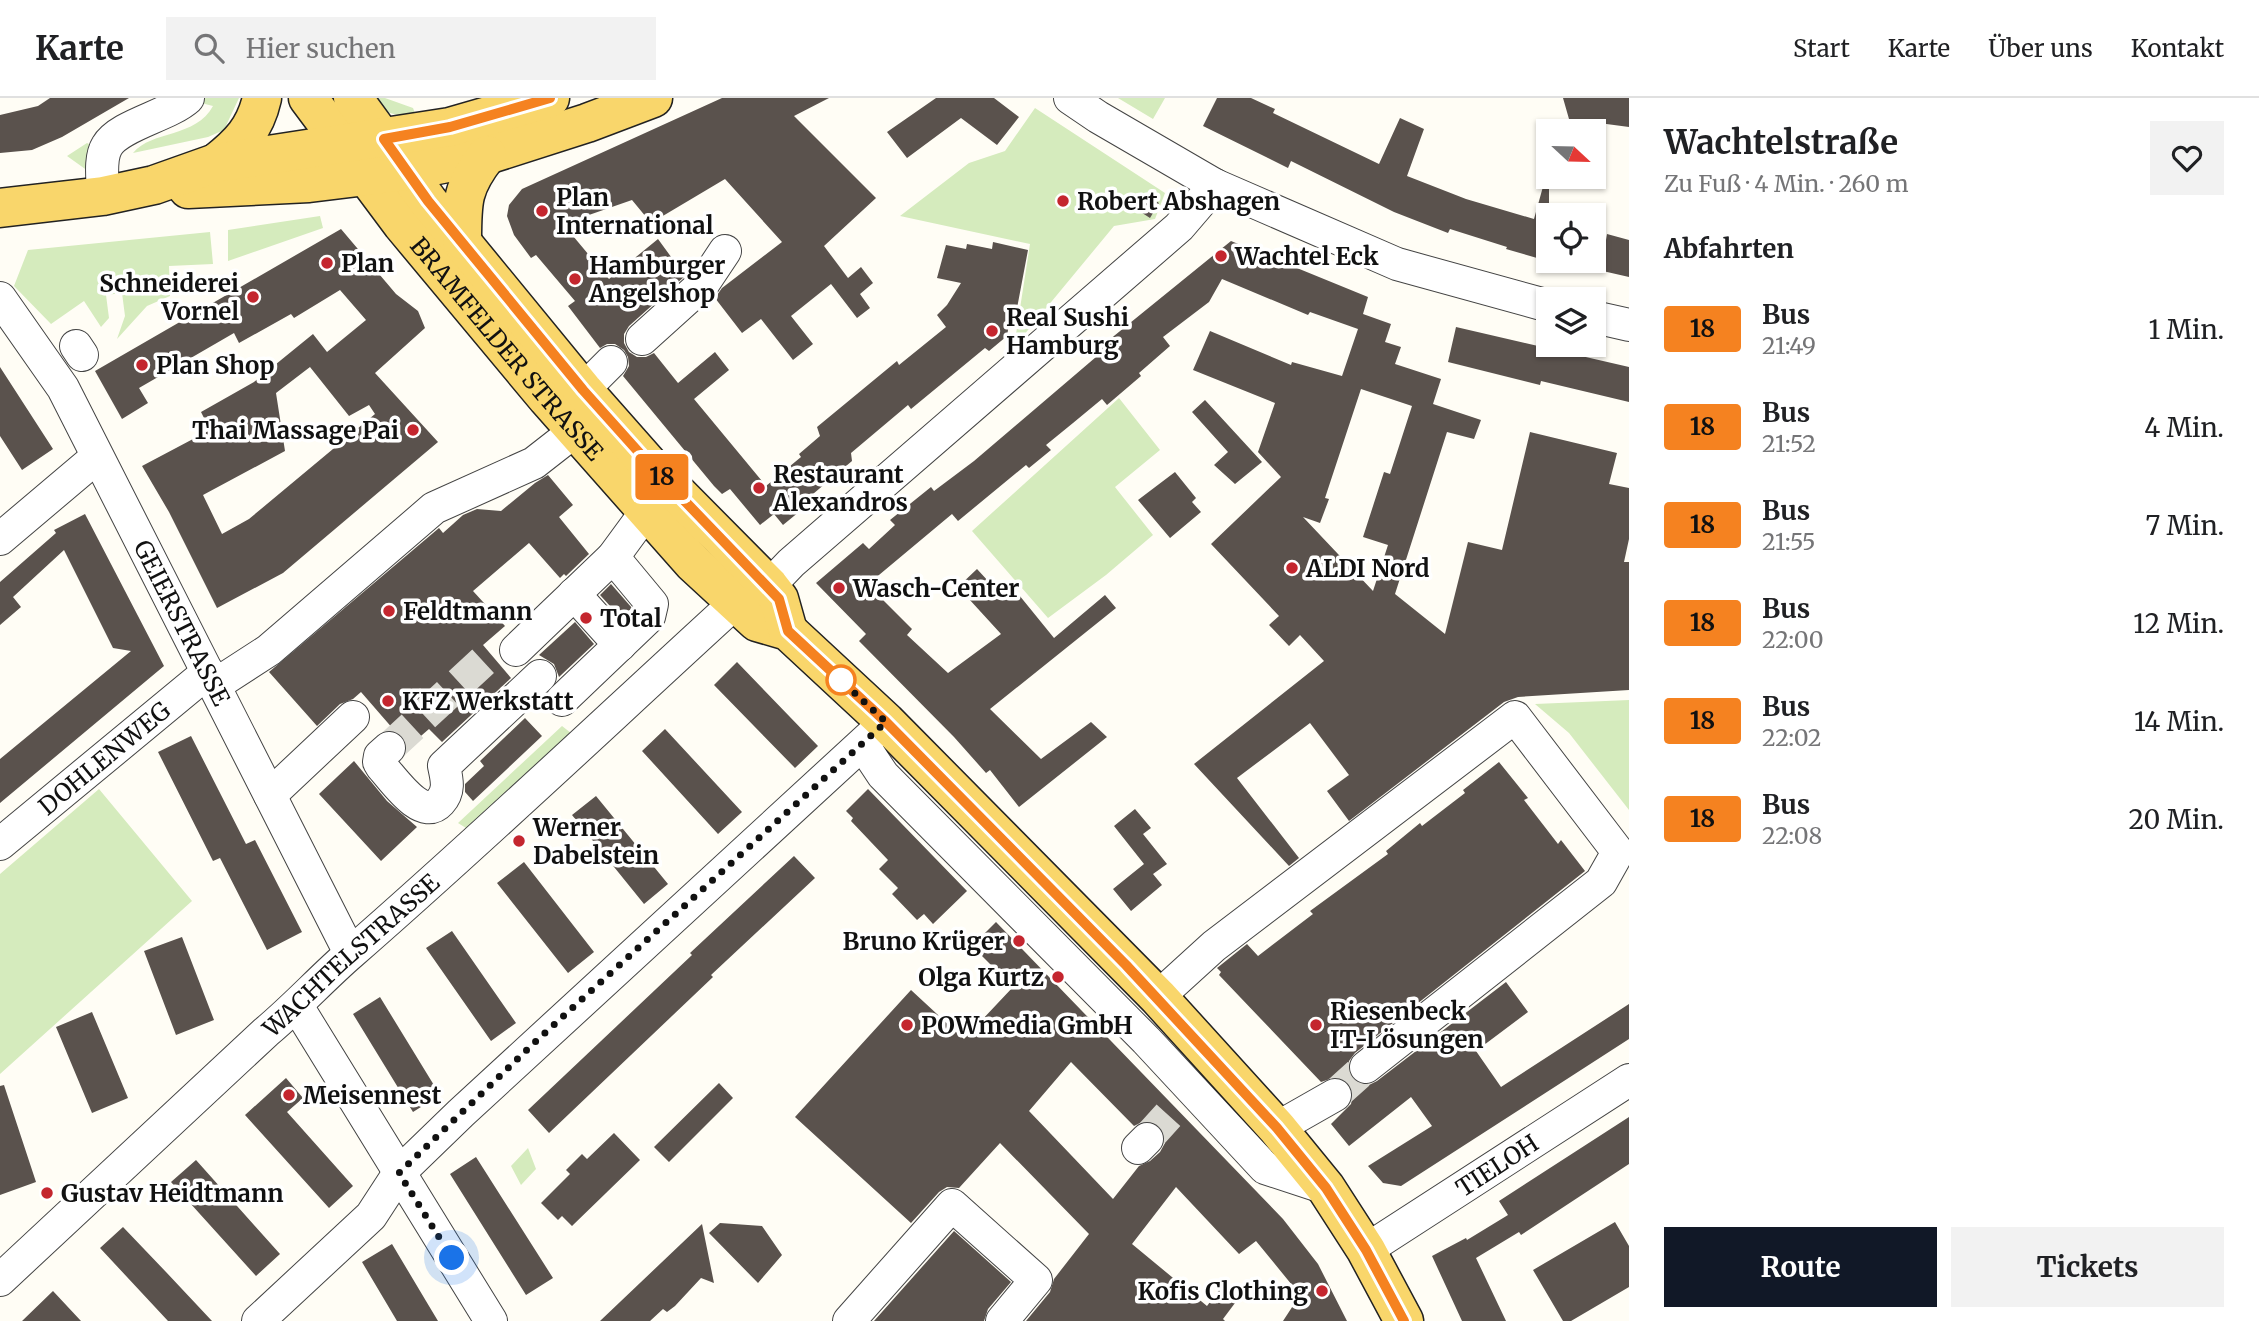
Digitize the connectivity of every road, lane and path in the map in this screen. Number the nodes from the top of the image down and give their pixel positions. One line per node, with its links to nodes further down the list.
1 (188, 98): 16 (street)
2 (262, 98): 11 (main road)
3 (308, 98): 9 (main road, BRAMFELDER STRASSE)
4 (353, 98): 8 (main road, BRAMFELDER STRASSE)
5 (550, 98): 8 (main road)
6 (653, 98): 10 (main road)
7 (1070, 98): 15 (street)
8 (384, 139): 9 (main road); 12 (main road, BRAMFELDER STRASSE)
9 (344, 145): 11 (main road); 13 (main road, BRAMFELDER STRASSE)
10 (487, 155): 12 (main road); 18 (main road)
11 (216, 163): 14 (main road)
12 (407, 171): 13 (main road); 18 (main road, BRAMFELDER STRASSE)
13 (367, 175): 14 (main road); 27 (main road, BRAMFELDER STRASSE)
14 (154, 185): 16 (main road)
15 (1215, 185): 21 (street); 32 (street)
16 (103, 196): 17 (main road)
17 (0, 208)
18 (462, 240): 26 (main road, BRAMFELDER STRASSE)
19 (725, 251): 24 (street)
20 (0, 298): 28 (street, GEIERSTRASSE)
21 (1536, 302)
22 (1606, 320): 23 (street)
23 (1629, 325)
24 (642, 339)
25 (611, 362): 26 (street)
26 (583, 390): 32 (main road, BRAMFELDER STRASSE)
27 (575, 431): 29 (main road, BRAMFELDER STRASSE); 37 (street, DOHLENWEG)
28 (97, 457): 30 (street); 37 (street, GEIERSTRASSE)
29 (646, 512): 31 (street); 33 (main road, BRAMFELDER STRASSE)
30 (0, 540)
31 (626, 573): 34 (street); 34 (street)
32 (768, 586): 35 (main road, BRAMFELDER STRASSE)
33 (735, 603): 35 (main road, BRAMFELDER STRASSE); 40 (street, WACHTELSTRASSE)
34 (596, 619): 36 (street); 38 (street)
35 (788, 631): 41 (main road, BRAMFELDER STRASSE)
36 (540, 676): 38 (street); 42 (street)
37 (211, 679): 43 (street, GEIERSTRASSE); 44 (street, DOHLENWEG)
38 (562, 700): 40 (street)
39 (353, 717): 43 (street)
40 (603, 725): 45 (street, WACHTELSTRASSE)
41 (875, 733): 46 (main road, BRAMFELDER STRASSE); 52 (street); 53 (street, BRAMFELDER STRASSE)
42 (389, 748)
43 (270, 794): 45 (street, GEIERSTRASSE)
44 (0, 844)
45 (351, 953): 47 (street, WACHTELSTRASSE)
46 (1158, 997): 48 (street); 51 (main road, BRAMFELDER STRASSE)
47 (298, 1006): 52 (street); 55 (street, WACHTELSTRASSE)
48 (1366, 1067)
49 (1629, 1080): 54 (street, TIELOH)
50 (1335, 1095): 51 (street)
51 (1277, 1128): 53 (main road, BRAMFELDER STRASSE)
52 (399, 1173): 56 (street); 57 (street)
53 (1326, 1188): 54 (main road, BRAMFELDER STRASSE)
54 (1366, 1250): 60 (main road, BRAMFELDER STRASSE)
55 (0, 1280)
56 (258, 1321)
57 (491, 1321)
58 (849, 1321): 59 (street)
59 (1002, 1321)
60 (1404, 1321)

